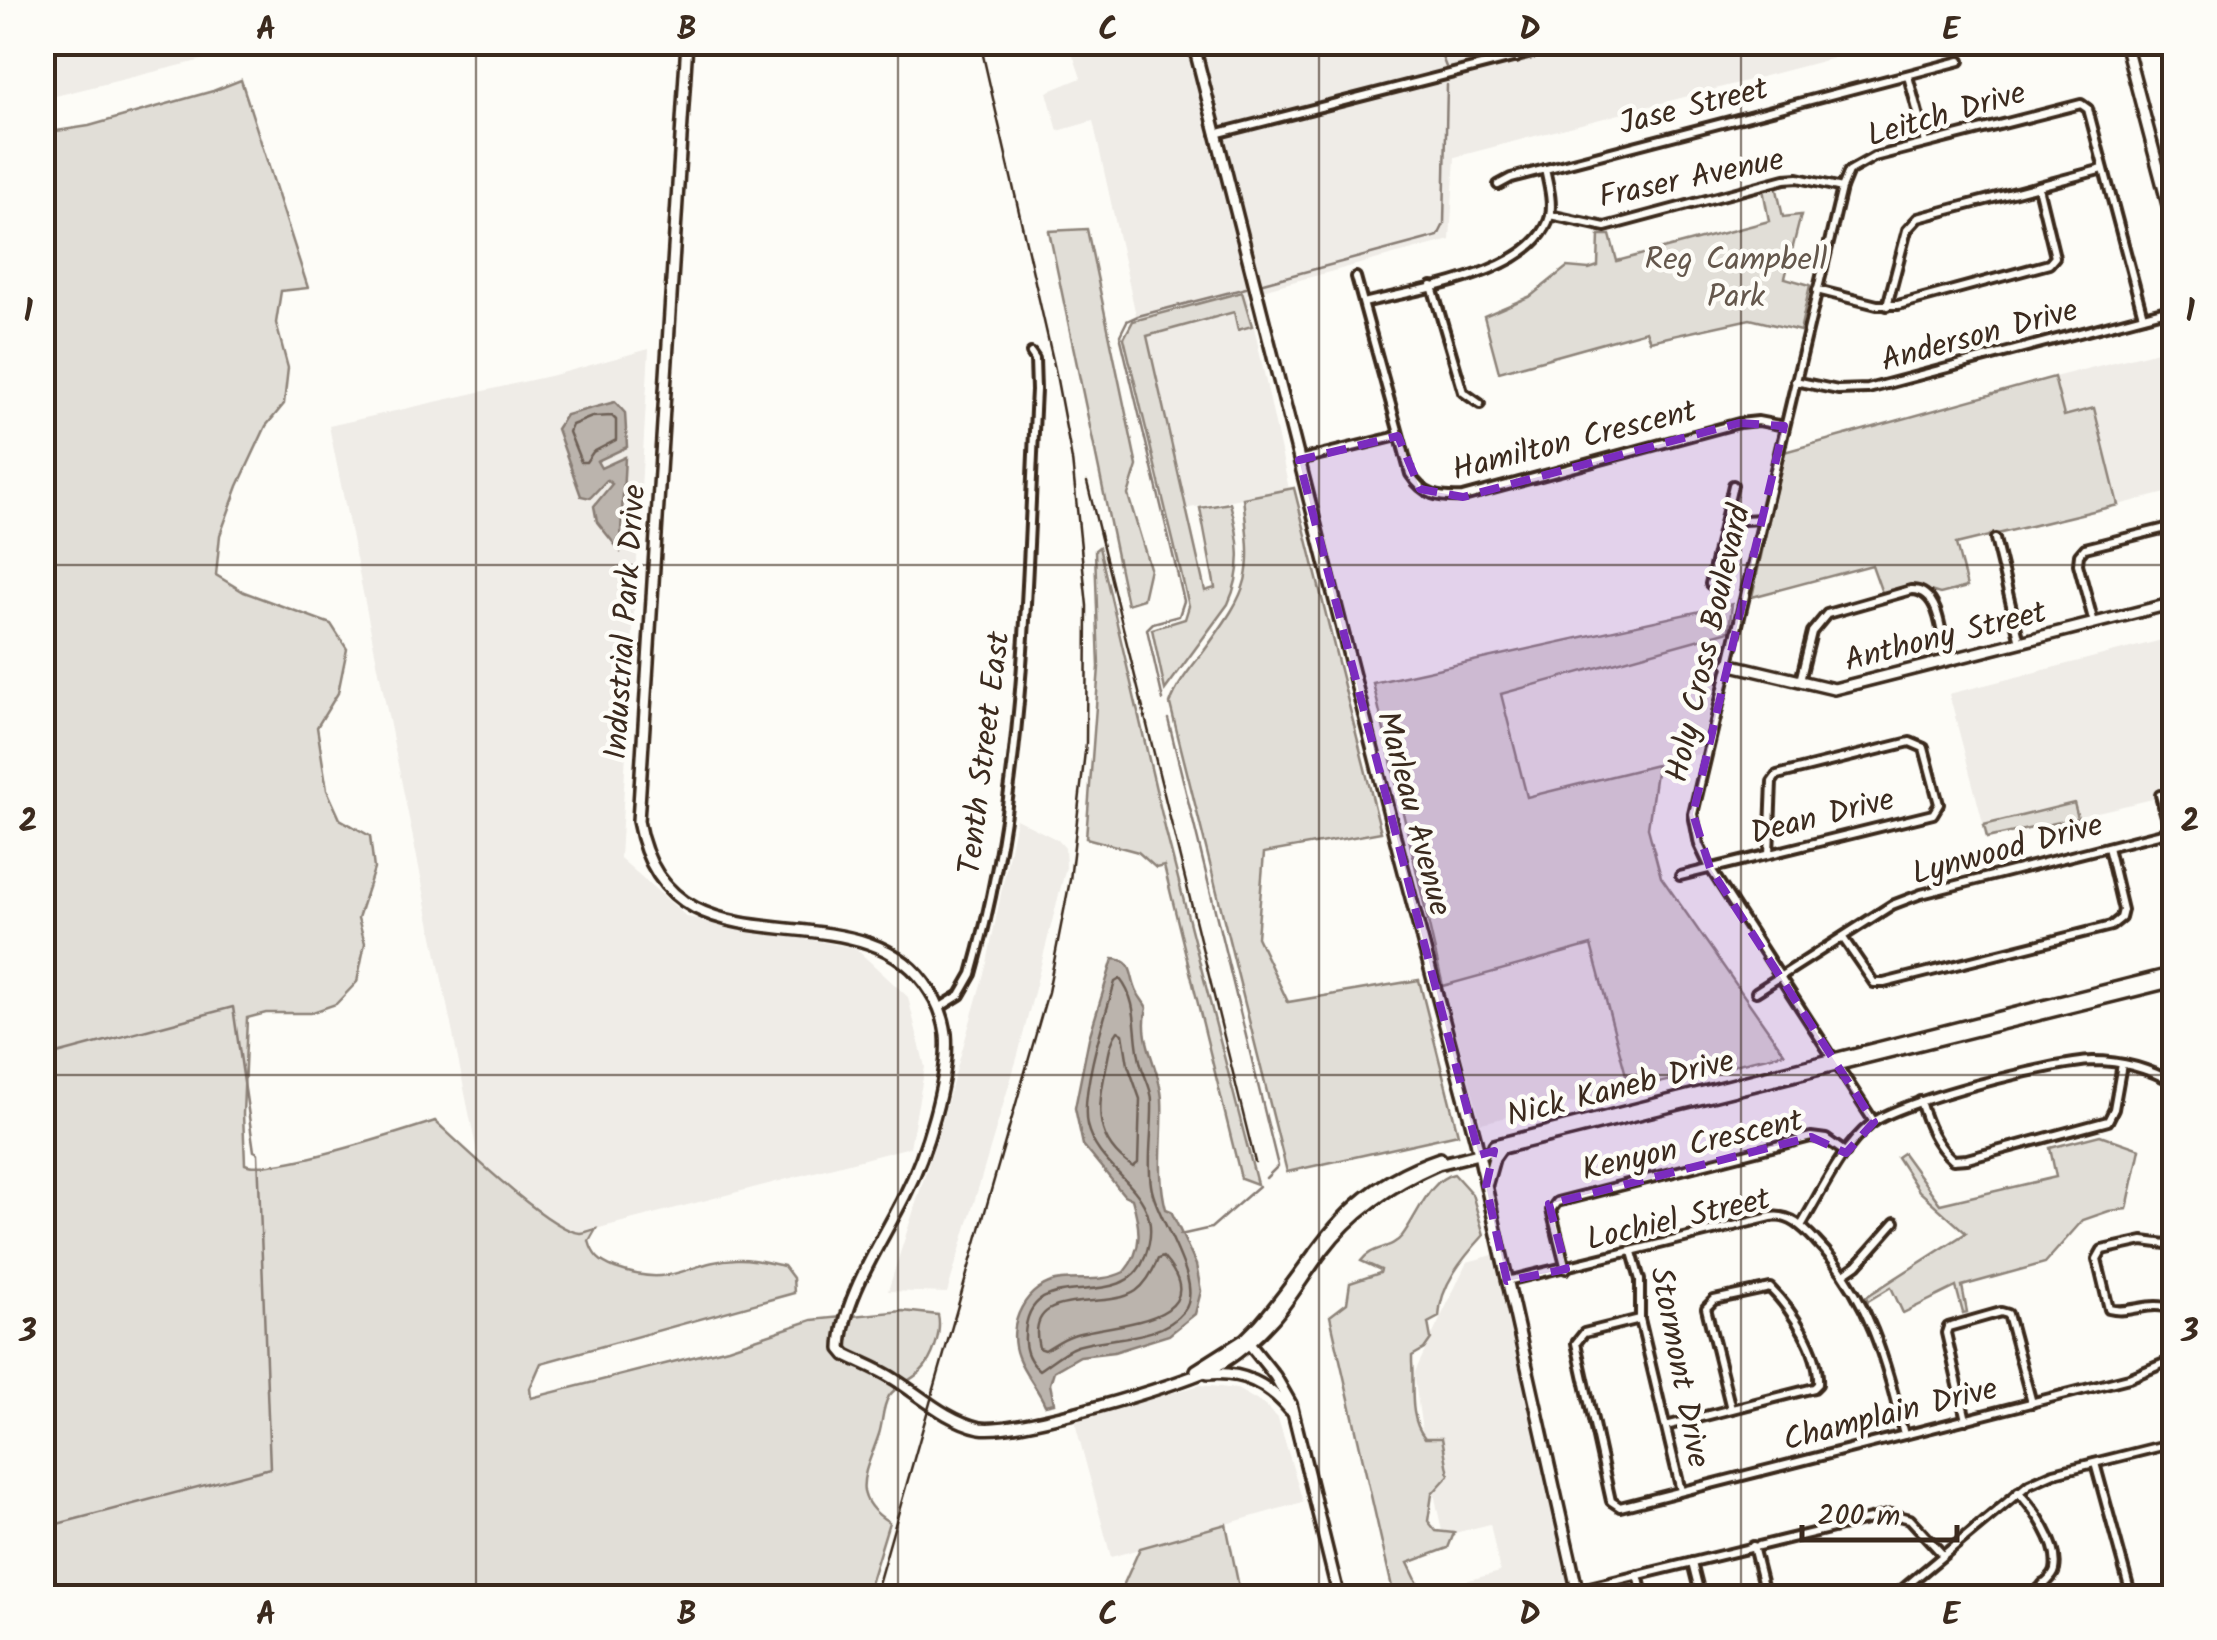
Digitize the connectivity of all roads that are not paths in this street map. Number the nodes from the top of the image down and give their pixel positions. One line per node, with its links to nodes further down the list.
1 (687, 42): 55 (street, Industrial Park Drive)
2 (1193, 42): 9 (street, Marleau Avenue)
3 (1512, 42): 6 (street)
4 (1575, 42): 6 (street)
5 (2126, 42): 17 (street)
6 (1516, 58): 9 (street)
7 (1960, 61): 8 (street, Jase Street)
8 (1908, 76): 10 (street); 11 (street, Jase Street)
9 (1215, 134): 30 (street, Marleau Avenue)
10 (1926, 143): 12 (street, Leitch Drive); 15 (street, Leitch Drive)
11 (1545, 169): 13 (street, Jase Street); 16 (street)
12 (2103, 169): 14 (street); 24 (street)
13 (1498, 185)
14 (2038, 186): 22 (street); 22 (street)
15 (1842, 188): 16 (street, Fraser Avenue); 20 (street, Leitch Drive)
16 (1550, 215): 19 (street)
17 (2174, 228)
18 (1356, 277): 21 (street, Hamilton Crescent)
19 (1432, 286): 21 (street); 27 (street)
20 (1817, 290): 22 (street); 26 (street, Leitch Drive)
21 (1364, 303): 29 (street, Hamilton Crescent)
22 (1888, 306)
23 (2174, 308): 24 (street, Anderson Drive)
24 (2143, 316): 26 (street, Anderson Drive)
25 (1030, 353): 55 (street, Tenth Street East)
26 (1795, 380): 28 (street, Leitch Drive)
27 (1480, 404)
28 (1784, 426): 29 (street, Hamilton Crescent); 32 (street, Holy Cross Boulevard)
29 (1398, 436): 30 (street)
30 (1299, 460): 62 (street, Marleau Avenue)
31 (1734, 485): 33 (street)
32 (1762, 518): 33 (street); 41 (street, Holy Cross Boulevard)
33 (1725, 520): 36 (street)
34 (2174, 536): 38 (street)
35 (1995, 540): 39 (street)
36 (1710, 584)
37 (2174, 603): 38 (street, Anthony Street)
38 (2095, 624): 39 (street, Anthony Street)
39 (2020, 642): 40 (street, Anthony Street)
40 (1946, 661): 42 (street, Anthony Street); 42 (street)
41 (1728, 664): 42 (street, Anthony Street); 48 (street, Holy Cross Boulevard)
42 (1800, 682)
43 (2160, 794): 44 (street)
44 (2173, 830): 45 (street); 46 (street, Lynwood Drive)
45 (2174, 845)
46 (2108, 847): 50 (street, Lynwood Drive); 50 (street)
47 (1769, 854): 47 (street, Dean Drive); 48 (street, Dean Drive)
48 (1710, 868): 49 (street, Dean Drive); 52 (street, Holy Cross Boulevard)
49 (1680, 876)
50 (1842, 938): 52 (street, Lynwood Drive)
51 (2174, 973): 56 (street, Nick Kaneb Drive)
52 (1781, 976): 54 (street, Lynwood Drive); 56 (street, Holy Cross Boulevard)
53 (2174, 981): 56 (street, Nick Kaneb Drive)
54 (1756, 992)
55 (939, 1008): 77 (street, Nick Kaneb Drive)
56 (1837, 1062): 60 (street, Holy Cross Boulevard); 61 (street, Nick Kaneb Drive); 62 (street, Nick Kaneb Drive)
57 (2122, 1064): 58 (street); 59 (street); 59 (street)
58 (2174, 1083)
59 (1920, 1101): 60 (street)
60 (1874, 1122): 63 (street)
61 (1501, 1150): 62 (street, Nick Kaneb Drive); 64 (street)
62 (1478, 1152): 64 (street, Marleau Avenue); 74 (street, Nick Kaneb Drive)
63 (1846, 1153): 66 (street); 69 (street, Kenyon Crescent)
64 (1486, 1186): 71 (street, Marleau Avenue)
65 (1895, 1222): 70 (street)
66 (1801, 1226): 68 (street, Lochiel Street); 70 (street, Lochiel Street)
67 (2174, 1246): 72 (street)
68 (1632, 1252): 69 (street, Lochiel Street); 73 (street, Stormont Drive)
69 (1566, 1269): 71 (street, Lochiel Street)
70 (1844, 1274): 83 (street, Lochiel Street)
71 (1507, 1281): 95 (street, Marleau Avenue)
72 (2174, 1310)
73 (1640, 1319): 82 (street, Stormont Drive); 87 (street, Champlain Drive)
74 (1247, 1341): 76 (street, Nick Kaneb Drive); 77 (street, Nick Kaneb Drive); 81 (street)
75 (2174, 1359): 78 (street, Champlain Drive)
76 (1191, 1379): 77 (street, Nick Kaneb Drive); 81 (street)
77 (1158, 1388)
78 (2032, 1403): 80 (street, Champlain Drive); 80 (street)
79 (1731, 1409): 79 (street); 82 (street)
80 (1966, 1420): 83 (street, Champlain Drive)
81 (1297, 1426): 96 (street)
82 (1666, 1426): 87 (street, Stormont Drive)
83 (1904, 1435): 87 (street, Champlain Drive)
84 (2172, 1444): 85 (street); 86 (street)
85 (2174, 1459)
86 (2095, 1463): 88 (street); 104 (street)
87 (1681, 1492)
88 (2018, 1492): 90 (street); 93 (street)
89 (1754, 1546): 90 (street); 91 (street); 99 (street)
90 (1942, 1554): 94 (street)
91 (1692, 1562): 92 (street); 98 (street)
92 (1638, 1575): 95 (street); 97 (street)
93 (2043, 1584): 102 (street); 103 (street)
94 (1904, 1587): 100 (street); 101 (street)
95 (1578, 1594)
96 (1339, 1598)
97 (1644, 1598)
98 (1701, 1598)
99 (1766, 1598)
100 (1892, 1598)
101 (1914, 1598)
102 (2027, 1598)
103 (2054, 1598)
104 (2132, 1598)

